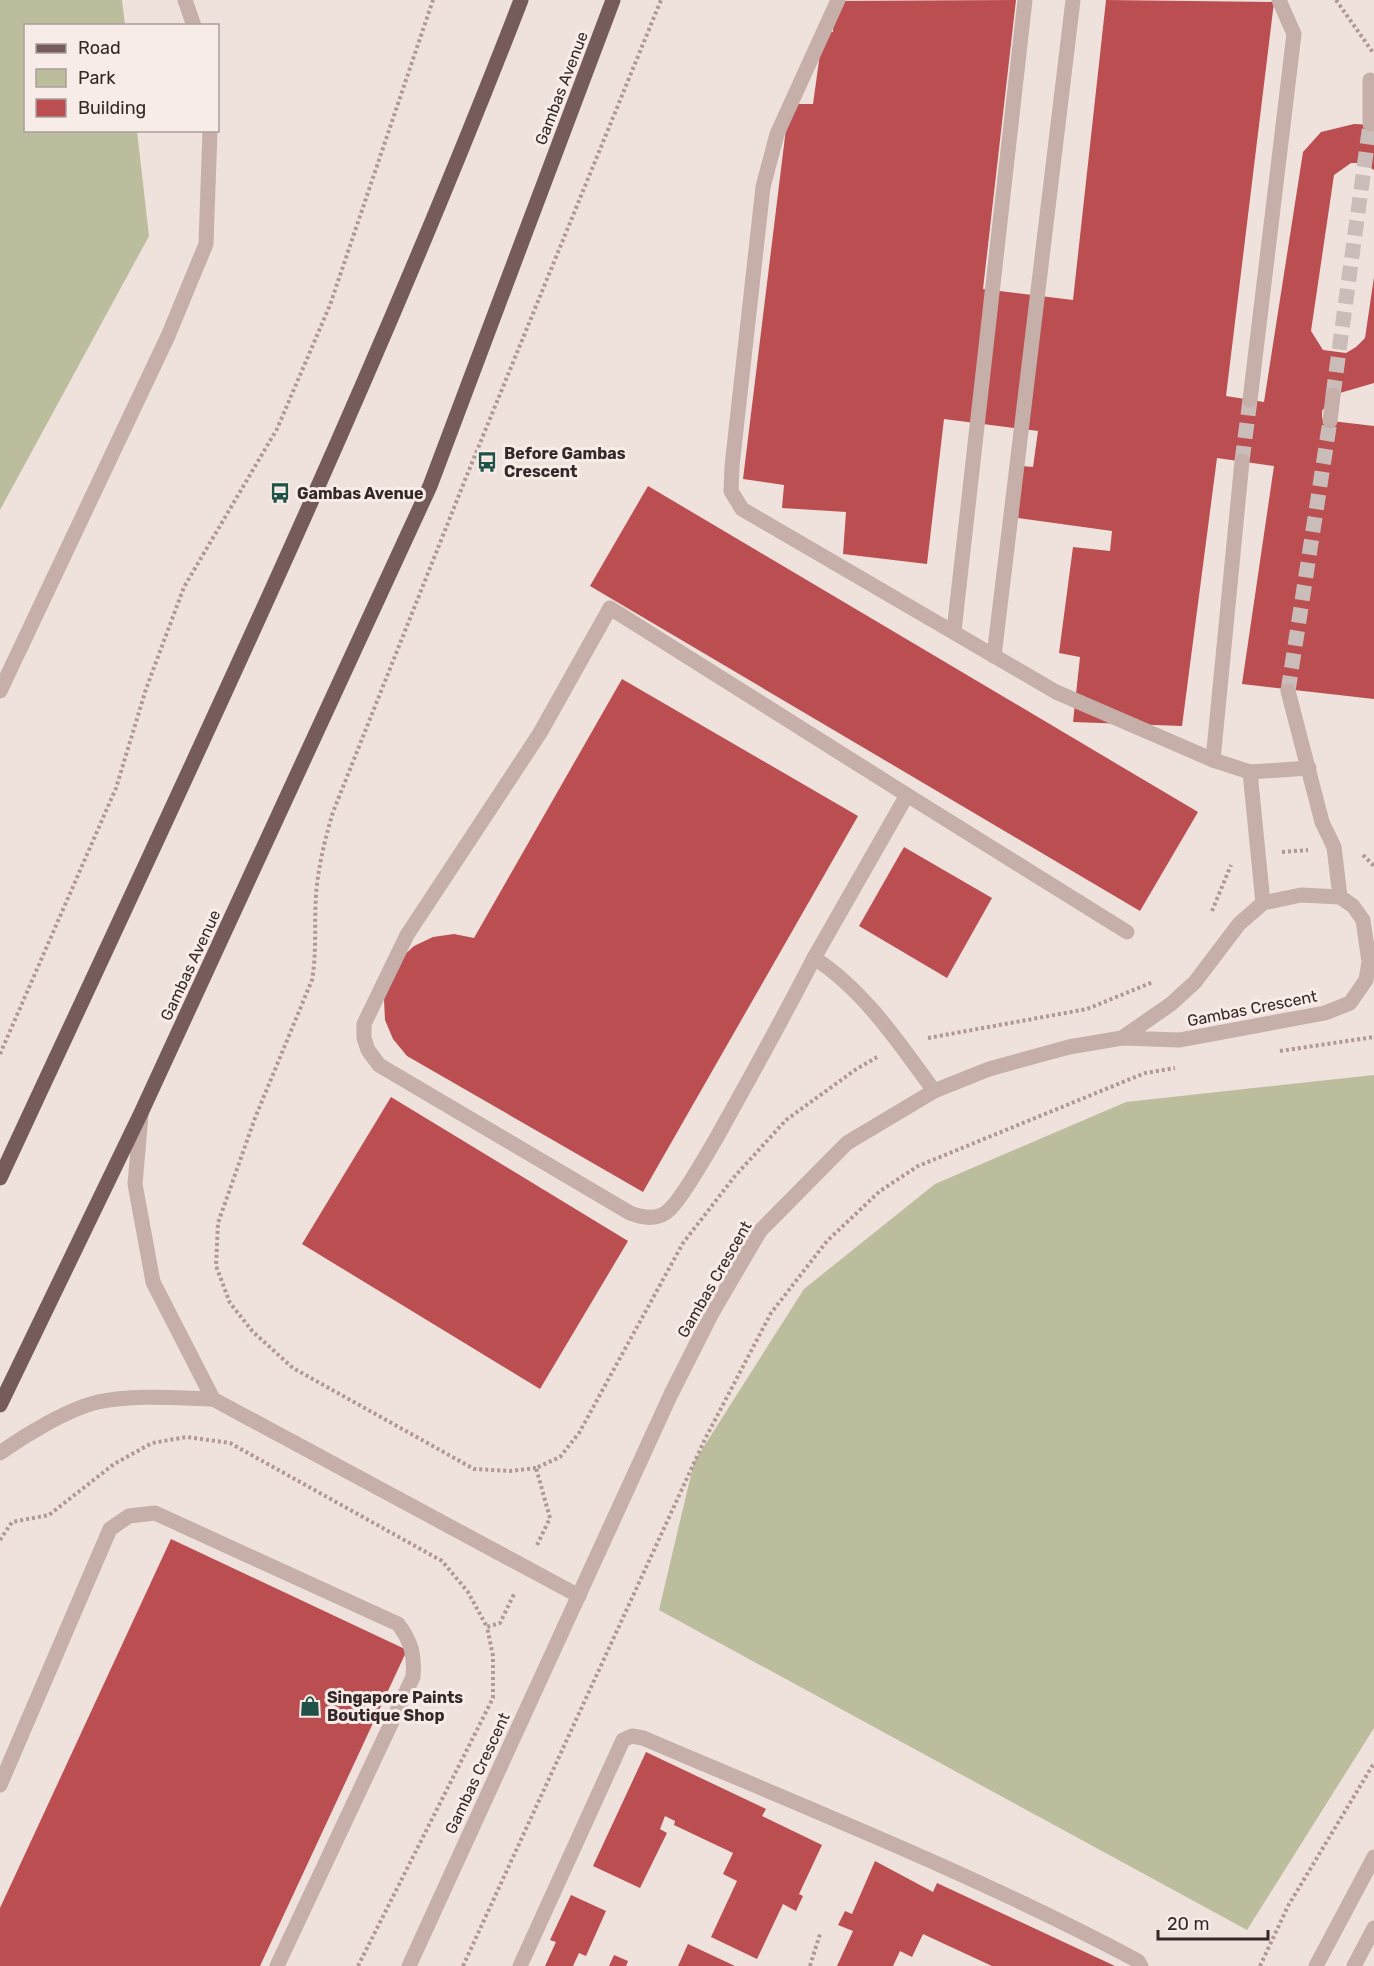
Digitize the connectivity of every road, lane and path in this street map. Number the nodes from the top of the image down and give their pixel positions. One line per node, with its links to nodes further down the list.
1 (184, 0): 11 (street)
2 (433, 0): 40 (path)
3 (521, 0): 44 (main road)
4 (613, 0): 43 (main road, Gambas Avenue)
5 (662, 0): 48 (path)
6 (838, 0): 20 (street)
7 (1025, 0): 20 (street)
8 (1073, 0): 21 (street)
9 (1279, 0): 17 (street)
10 (1336, 0): 12 (path)
11 (193, 24)
12 (1374, 54)
13 (1370, 80): 14 (street)
14 (1370, 124)
15 (210, 132): 22 (street)
16 (1333, 395): 18 (street)
17 (1250, 400)
18 (1330, 421)
19 (1242, 461): 24 (street)
20 (954, 631): 21 (street)
21 (994, 656): 24 (street)
22 (0, 691)
23 (1288, 691): 25 (street)
24 (1213, 760): 26 (street)
25 (1309, 768): 26 (street); 28 (street)
26 (1250, 771): 29 (street)
27 (907, 795): 33 (street); 34 (street); 34 (street)
28 (1334, 847): 29 (path); 30 (street)
29 (1257, 855): 31 (street); 32 (path)
30 (1340, 897): 31 (street, Gambas Crescent); 37 (street, Gambas Crescent)
31 (1263, 903): 37 (street, Gambas Crescent)
32 (1208, 918)
33 (1127, 932)
34 (814, 958): 38 (street)
35 (1156, 980): 38 (path)
36 (1374, 1037): 39 (path)
37 (1122, 1038): 42 (street, Gambas Crescent)
38 (900, 1044): 42 (street); 48 (path)
39 (1274, 1052)
40 (0, 1054)
41 (1180, 1067): 61 (path)
42 (934, 1091): 51 (street, Gambas Crescent)
43 (141, 1113): 45 (street); 46 (main road, Gambas Avenue)
44 (0, 1178)
45 (213, 1399): 47 (street); 50 (street)
46 (0, 1405)
47 (0, 1453)
48 (536, 1468): 50 (path)
49 (0, 1540): 52 (path)
50 (526, 1569): 51 (street); 52 (path)
51 (579, 1596): 60 (street, Gambas Crescent)
52 (487, 1627): 59 (path)
53 (1374, 1763): 65 (path)
54 (0, 1785): 58 (street)
55 (1374, 1857): 66 (street)
56 (1374, 1928): 67 (street)
57 (820, 1934): 63 (path)
58 (278, 1966)
59 (358, 1966)
60 (409, 1966)
61 (463, 1966)
62 (519, 1966): 64 (street)
63 (810, 1966)
64 (1141, 1966)
65 (1260, 1966)
66 (1316, 1966)
67 (1354, 1966)

